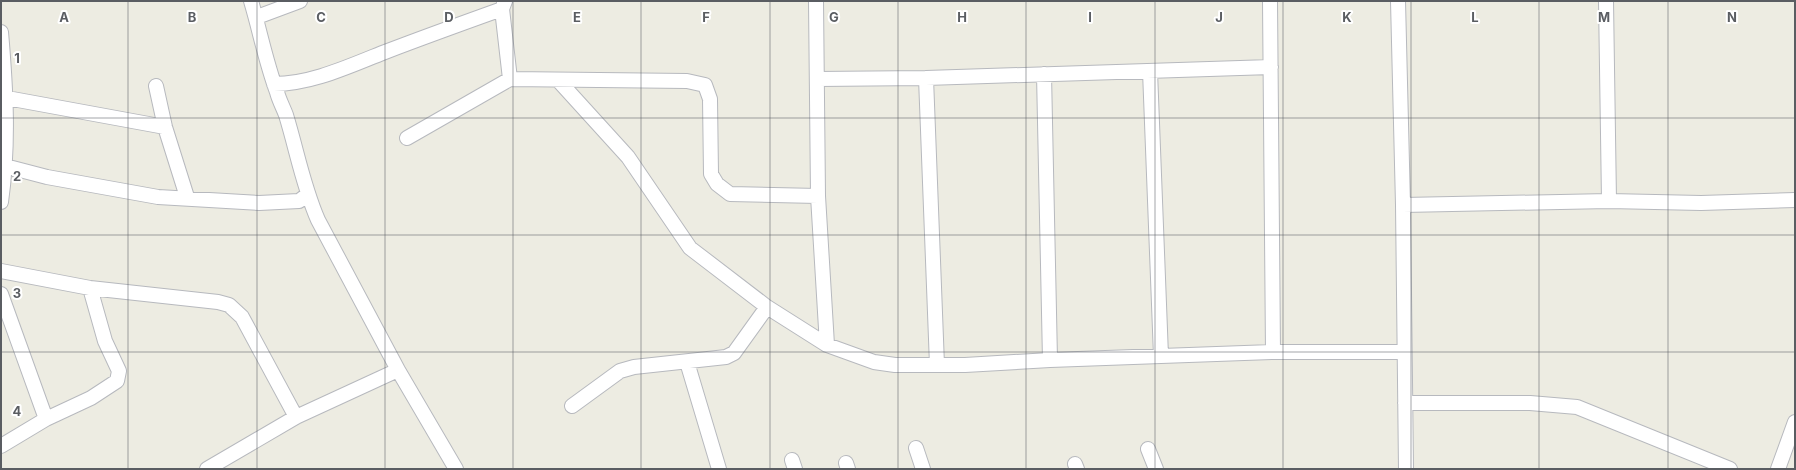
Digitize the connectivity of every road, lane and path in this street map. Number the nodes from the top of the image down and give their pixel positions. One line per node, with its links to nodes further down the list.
1 (251, 1): 8 (street)
2 (300, 1): 8 (street)
3 (816, 1): 15 (street)
4 (1270, 1): 10 (street)
5 (1398, 1): 29 (street)
6 (1606, 1): 26 (street)
7 (503, 5): 14 (street); 18 (street)
8 (257, 17): 18 (street)
9 (1, 32): 19 (street)
10 (1271, 67): 11 (street); 35 (street)
11 (1150, 71): 12 (street); 37 (street)
12 (1044, 74): 13 (street); 38 (street)
13 (926, 78): 15 (street); 40 (street)
14 (510, 79): 16 (street); 21 (street)
15 (817, 79): 24 (street)
16 (558, 80): 24 (street); 33 (street)
17 (156, 86): 20 (street)
18 (275, 89): 23 (street)
19 (7, 98): 20 (street); 22 (street)
20 (165, 127): 25 (street)
21 (407, 138)
22 (4, 165): 25 (street); 28 (street)
23 (307, 195): 25 (street); 41 (street)
24 (818, 196): 34 (street)
25 (187, 198)
26 (1609, 200): 27 (street); 29 (street)
27 (1795, 200)
28 (1, 202)
29 (1403, 205): 36 (street)
30 (1, 271): 31 (street)
31 (90, 288): 44 (street); 45 (street)
32 (1, 294): 45 (street)
33 (767, 307): 34 (street); 39 (street)
34 (827, 345): 40 (street)
35 (1274, 352): 36 (street); 37 (street)
36 (1404, 352): 42 (street)
37 (1161, 356): 38 (street)
38 (1050, 360): 40 (street)
39 (687, 362): 43 (street); 52 (street)
40 (937, 365)
41 (398, 370): 44 (street); 51 (street)
42 (1406, 403): 55 (street); 56 (street)
43 (572, 406)
44 (296, 417): 50 (street)
45 (46, 420): 47 (street)
46 (1795, 422): 57 (street)
47 (1, 446)
48 (916, 448): 53 (street)
49 (1148, 449): 54 (street)
50 (207, 469)
51 (456, 469)
52 (719, 469)
53 (923, 469)
54 (1156, 469)
55 (1406, 469)
56 (1730, 469)
57 (1778, 469)

